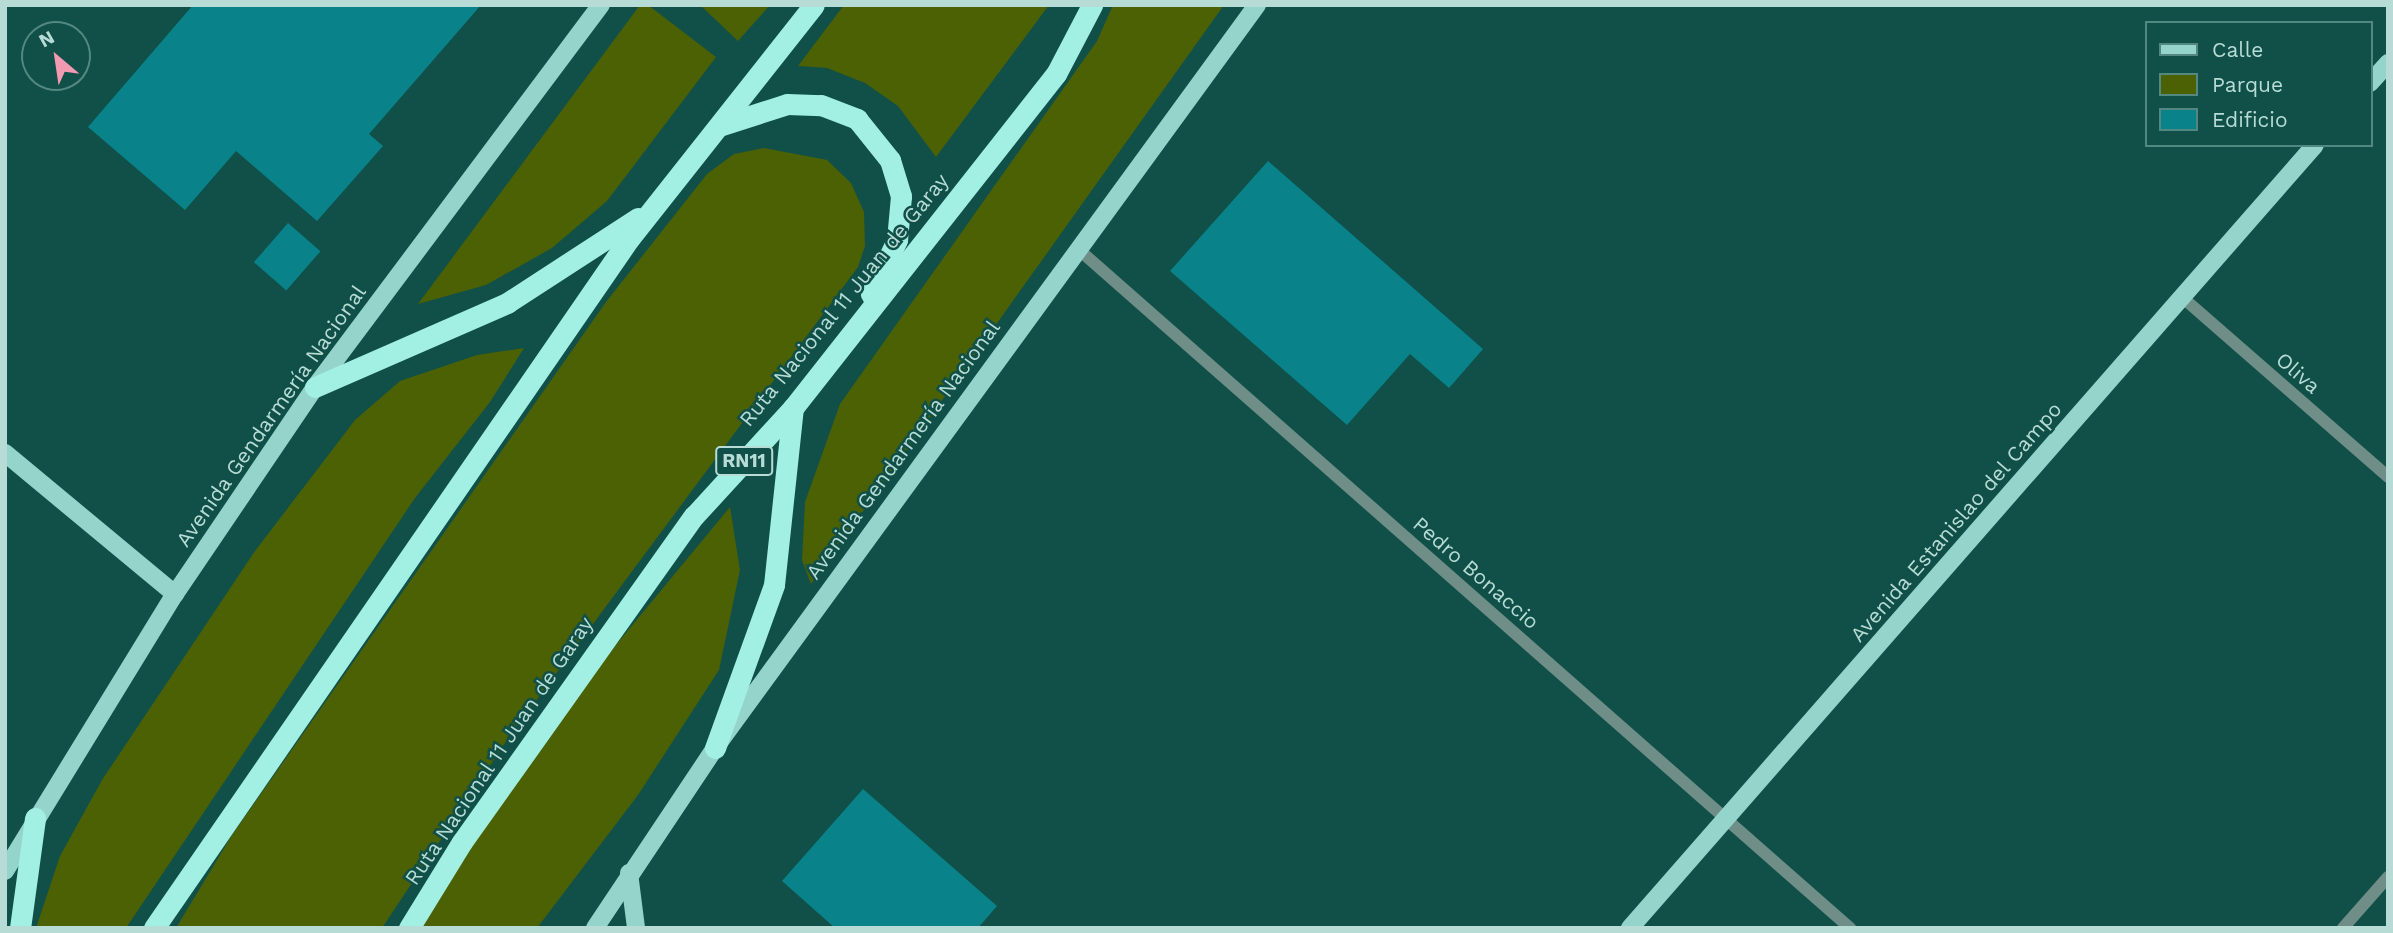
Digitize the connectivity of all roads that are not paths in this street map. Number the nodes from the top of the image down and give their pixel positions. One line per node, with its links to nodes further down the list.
1 (601, 5): 13 (main road, Avenida Gendarmería Nacional)
2 (814, 5): 7 (highway)
3 (1092, 5): 12 (highway, Ruta Nacional 11 Juan de Garay / RN11)
4 (1257, 5): 10 (main road, Avenida Gendarmería Nacional)
5 (2388, 62): 6 (main road)
6 (2372, 80)
7 (719, 126): 9 (highway); 12 (highway)
8 (2313, 147): 11 (main road, Avenida Estanislao del Campo)
9 (655, 207): 13 (highway); 25 (highway)
10 (1077, 248): 18 (main road, Avenida Gendarmería Nacional); 20 (street, Pedro Bonaccio)
11 (2182, 297): 16 (street, Oliva); 20 (main road, Avenida Estanislao del Campo)
12 (856, 328): 14 (highway, Ruta Nacional 11 Juan de Garay / RN11)
13 (315, 387): 17 (main road, Avenida Gendarmería Nacional)
14 (793, 408): 18 (highway); 26 (highway, Ruta Nacional 11 Juan de Garay / RN11)
15 (5, 453): 17 (main road)
16 (2388, 478)
17 (175, 594): 19 (main road, Avenida Gendarmería Nacional)
18 (715, 748): 22 (main road, Avenida Gendarmería Nacional)
19 (36, 818): 21 (main road, Avenida Gendarmería Nacional); 24 (highway)
20 (1726, 818): 29 (main road, Avenida Estanislao del Campo); 30 (street, Pedro Bonaccio)
21 (5, 871)
22 (629, 873): 27 (main road, Avenida Gendarmería Nacional); 28 (main road)
23 (2388, 877): 31 (street)
24 (20, 928)
25 (154, 928)
26 (409, 928)
27 (595, 928)
28 (636, 928)
29 (1630, 928)
30 (1850, 928)
31 (2343, 928)

